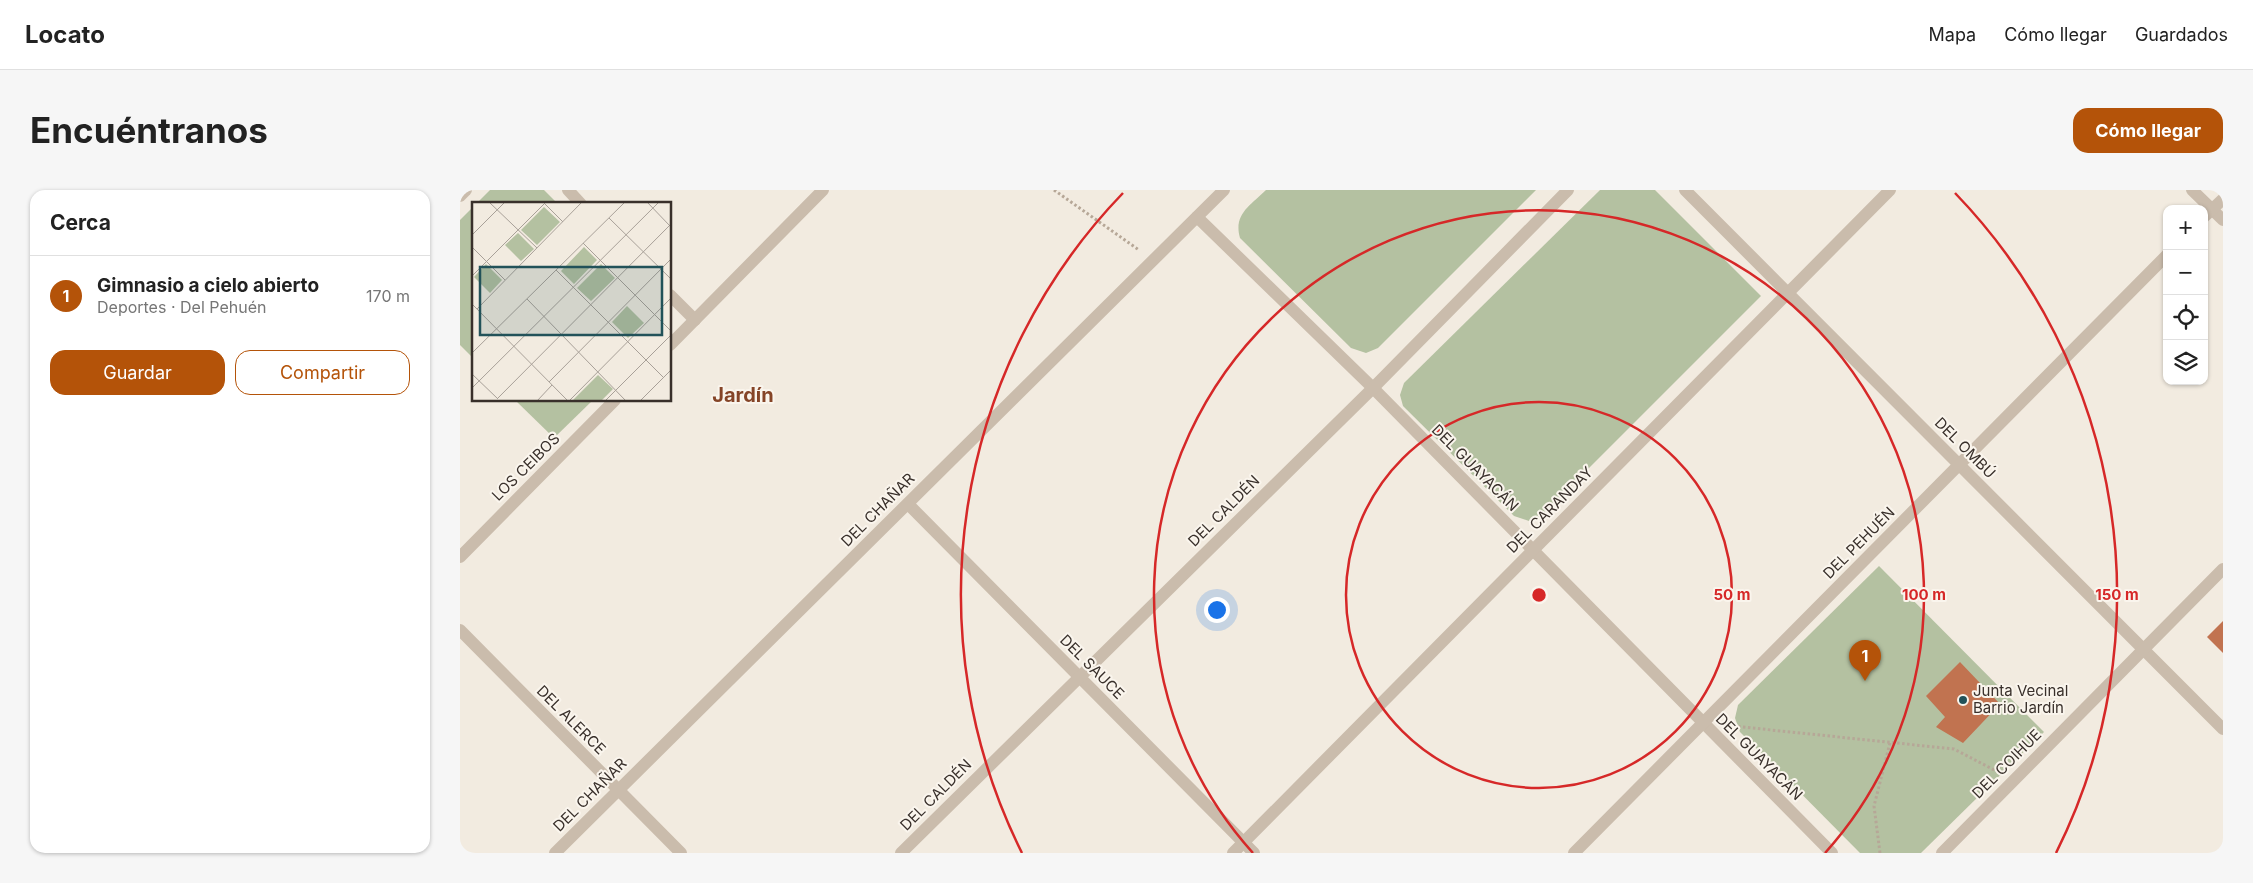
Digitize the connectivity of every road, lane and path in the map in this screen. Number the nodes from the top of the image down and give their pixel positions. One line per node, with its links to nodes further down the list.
1 (466, 190): 10 (street)
2 (568, 190): 12 (street)
3 (823, 190): 21 (street)
4 (1054, 190): 18 (path)
5 (1224, 190): 15 (street, DEL CHAÑAR)
6 (1568, 190): 23 (street, DEL CALDÉN)
7 (1685, 190): 19 (street, DEL OMBÚ)
8 (1890, 190): 19 (street, DEL CARANDAY)
9 (2192, 190): 13 (street)
10 (460, 196)
11 (2223, 199): 14 (street)
12 (579, 202)
13 (2202, 205)
14 (2208, 214): 16 (street)
15 (1197, 217): 18 (street, DEL CHAÑAR); 23 (street, DEL GUAYACÁN)
16 (2223, 220)
17 (2163, 259): 25 (street, DEL PEHUÉN)
18 (1154, 260): 26 (street, DEL CHAÑAR)
19 (1788, 293): 25 (street, DEL OMBÚ); 27 (street, DEL CARANDAY)
20 (671, 296): 21 (street)
21 (695, 320): 22 (street)
22 (671, 344)
23 (1373, 388): 27 (street, DEL GUAYACÁN); 32 (street, DEL CALDÉN)
24 (614, 401): 28 (street, LOS CEIBOS)
25 (1959, 465): 31 (street, DEL OMBÚ); 33 (street, DEL PEHUÉN)
26 (908, 504): 32 (street, DEL SAUCE); 37 (street, DEL CHAÑAR)
27 (1533, 550): 33 (street, DEL GUAYACÁN); 38 (street, DEL CARANDAY)
28 (460, 556)
29 (2223, 569): 31 (street, DEL COIHUE)
30 (460, 630): 37 (street, DEL ALERCE)
31 (2144, 650): 34 (street, DEL OMBÚ); 36 (street, DEL COIHUE)
32 (1079, 677): 38 (street, DEL SAUCE); 41 (street, DEL CALDÉN)
33 (1703, 723): 35 (path); 44 (street, DEL PEHUÉN); 45 (street, DEL GUAYACÁN)
34 (2223, 729)
35 (1890, 743): 36 (path); 46 (path)
36 (2014, 780): 47 (street, DEL COIHUE)
37 (618, 790): 39 (street, DEL CHAÑAR); 40 (street, DEL ALERCE)
38 (1244, 842): 42 (street, DEL CARANDAY); 43 (street, DEL SAUCE)
39 (554, 853)
40 (681, 853)
41 (901, 853)
42 (1233, 853)
43 (1254, 853)
44 (1574, 853)
45 (1832, 853)
46 (1880, 853)
47 (1942, 853)

